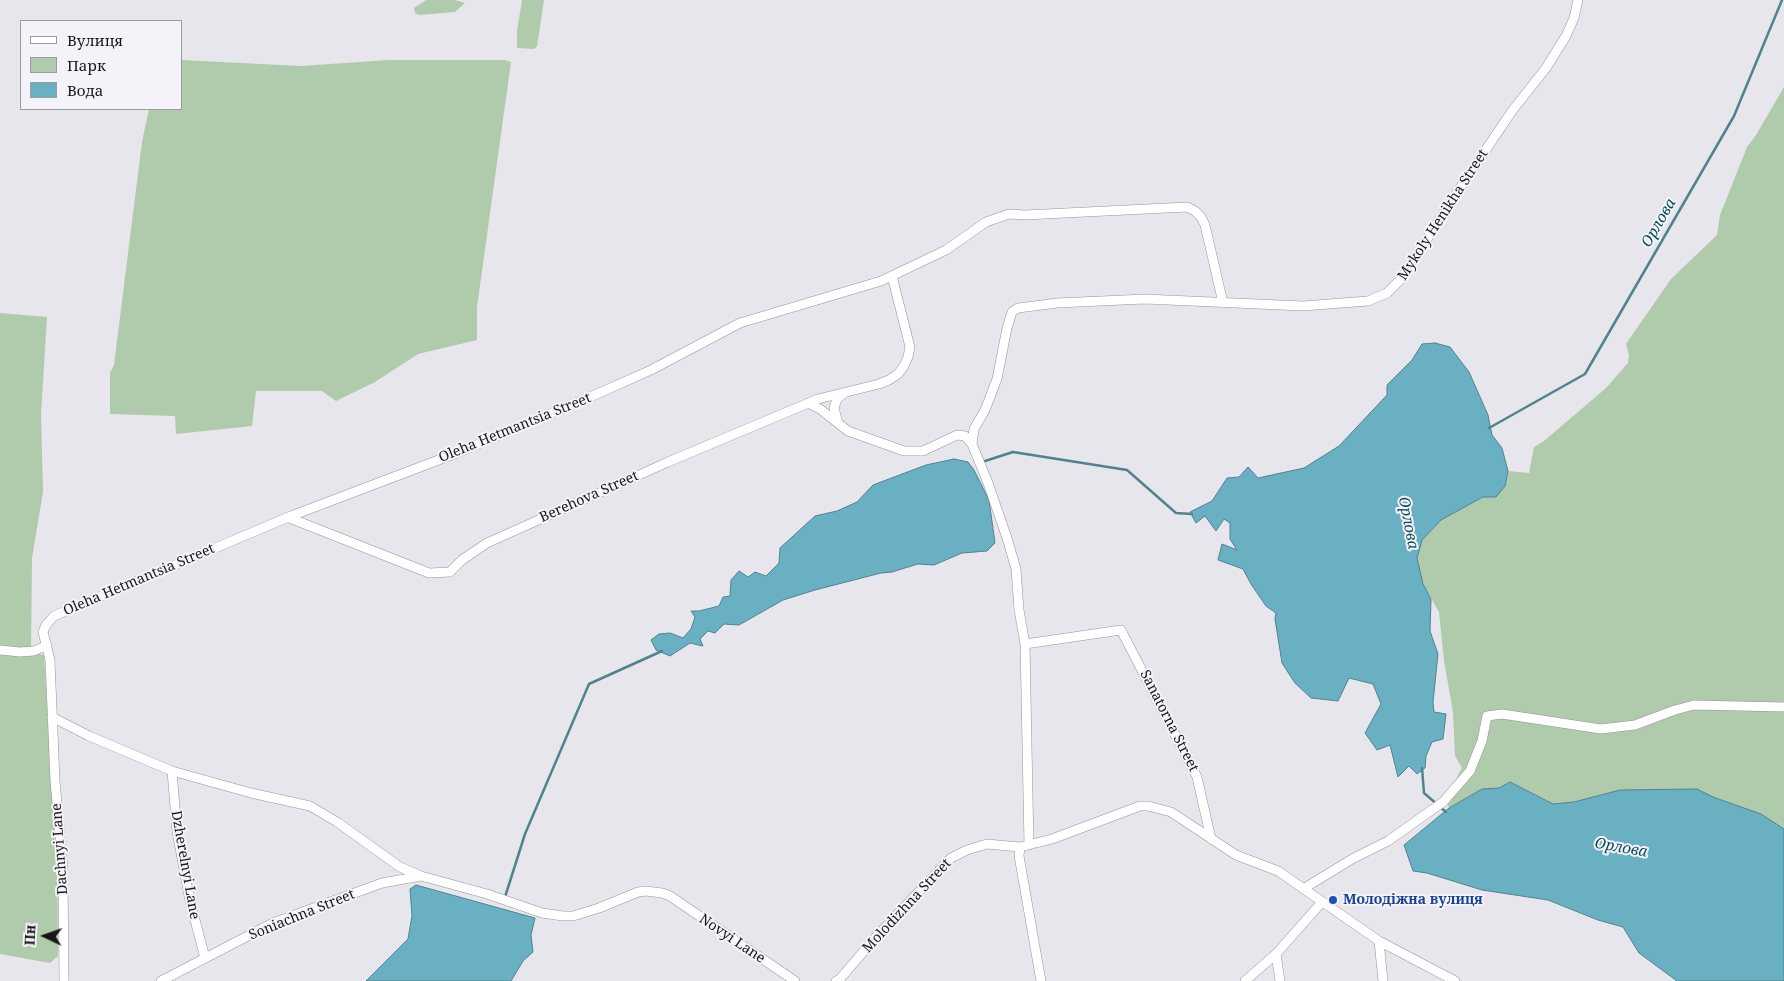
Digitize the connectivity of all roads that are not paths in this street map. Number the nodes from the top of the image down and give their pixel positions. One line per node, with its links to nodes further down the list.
1 (1578, 0): 3 (street, Mykoly Henikha Street)
2 (892, 276): 3 (street, Oleha Hetmantsia Street); 4 (street, Berehova Street); 8 (street, Oleha Hetmantsia Street)
3 (1223, 303): 7 (street, Mykoly Henikha Street)
4 (845, 393): 5 (street, Berehova Street); 6 (street)
5 (808, 403): 6 (street); 8 (street, Berehova Street)
6 (838, 423): 7 (street)
7 (972, 444): 10 (street)
8 (287, 517): 9 (street, Oleha Hetmantsia Street)
9 (43, 632): 11 (street, Dachnyi Lane)
10 (1025, 644): 16 (street, Sanatorna Street); 17 (street)
11 (47, 645): 12 (street); 14 (street, Dachnyi Lane)
12 (0, 650)
13 (1784, 707): 19 (street)
14 (52, 717): 15 (street); 24 (street, Dachnyi Lane)
15 (172, 771): 18 (street); 23 (street, Dzherelnyi Lane)
16 (1211, 839): 17 (street, Molodizhna Street); 19 (street)
17 (1024, 846): 27 (street, Molodizhna Street); 28 (street)
18 (421, 876): 23 (street, Soniachna Street); 26 (street, Novyi Lane)
19 (1303, 889): 20 (street)
20 (1322, 902): 21 (street); 22 (street)
21 (1378, 941): 31 (street); 32 (street)
22 (1276, 954): 29 (street); 30 (street)
23 (205, 958): 25 (street, Soniachna Street)
24 (64, 981)
25 (161, 981)
26 (795, 981)
27 (836, 981)
28 (1041, 981)
29 (1245, 981)
30 (1280, 981)
31 (1382, 981)
32 (1455, 981)

